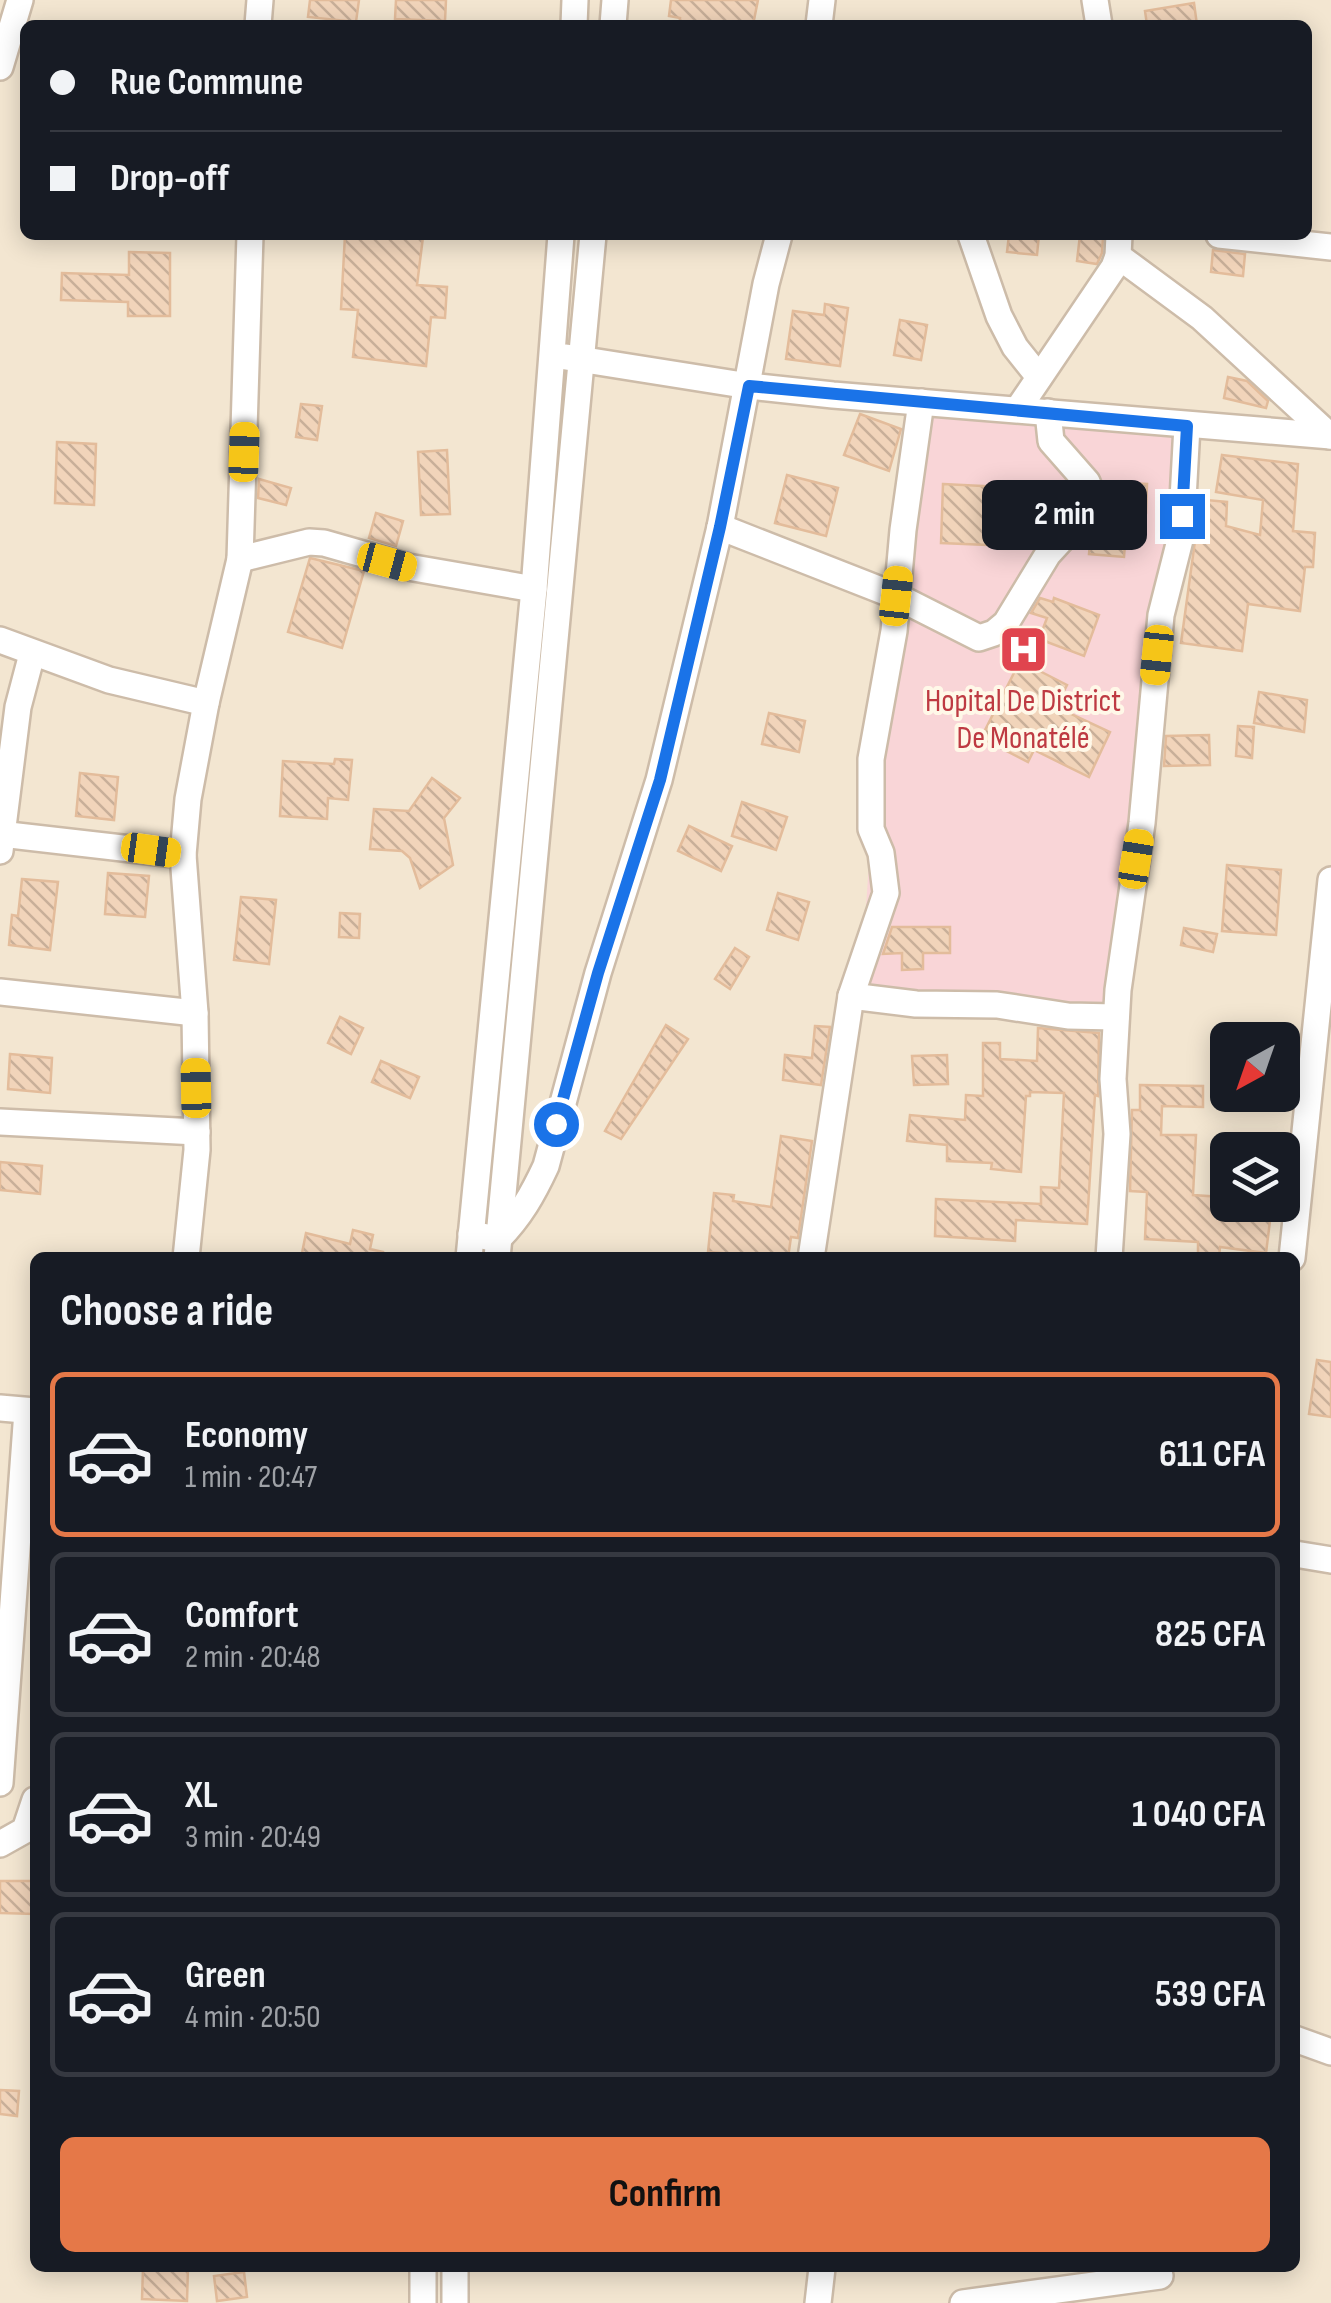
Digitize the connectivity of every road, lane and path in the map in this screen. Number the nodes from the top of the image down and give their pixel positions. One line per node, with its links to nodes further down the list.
1 (20, 0): 2 (street)
2 (0, 67)
3 (250, 240): 21 (street)
4 (561, 240): 11 (street)
5 (592, 240): 12 (street)
6 (778, 240): 14 (street)
7 (973, 240): 13 (street)
8 (1266, 240): 10 (street)
9 (1119, 246): 13 (street); 19 (street)
10 (1331, 247)
11 (553, 355): 12 (street); 22 (street)
12 (580, 358): 14 (street); 28 (street)
13 (1039, 377): 16 (street)
14 (749, 386): 15 (street); 20 (street)
15 (921, 402): 16 (street); 23 (street)
16 (1018, 410): 17 (street)
17 (1048, 412): 18 (street); 23 (street)
18 (1187, 426): 19 (street); 36 (street)
19 (1330, 436)
20 (720, 527): 23 (street); 40 (street)
21 (240, 559): 22 (street); 26 (street)
22 (534, 589): 27 (street)
23 (896, 596): 33 (street)
24 (0, 640): 25 (street)
25 (32, 654): 26 (street); 29 (street)
26 (206, 702): 30 (street)
27 (510, 826): 28 (street); 39 (street)
28 (536, 829): 40 (street)
29 (1, 839): 30 (street)
30 (183, 855): 34 (street)
31 (1331, 880): 35 (street)
32 (0, 992): 34 (street)
33 (850, 996): 36 (street); 42 (street)
34 (195, 1014): 38 (street)
35 (1325, 1015): 44 (street)
36 (1116, 1016): 43 (street)
37 (0, 1122): 38 (street)
38 (197, 1132): 41 (street)
39 (470, 1246): 40 (street)
40 (497, 1248)
41 (187, 1252)
42 (812, 1252)
43 (1109, 1252)
44 (1293, 1252)
45 (0, 1408): 46 (street)
46 (30, 1411)
47 (30, 1423): 50 (street)
48 (1300, 1555): 49 (street)
49 (1331, 1560)
50 (0, 1784): 51 (street)
51 (30, 1797)
52 (30, 1814): 53 (street)
53 (0, 1844)
54 (1300, 2040): 55 (street)
55 (1331, 2052)
56 (423, 2272): 60 (street)
57 (455, 2272): 61 (street)
58 (822, 2272): 62 (street)
59 (1160, 2272): 63 (street); 64 (street)
60 (422, 2303)
61 (455, 2303)
62 (818, 2303)
63 (964, 2303)
64 (1157, 2303)

